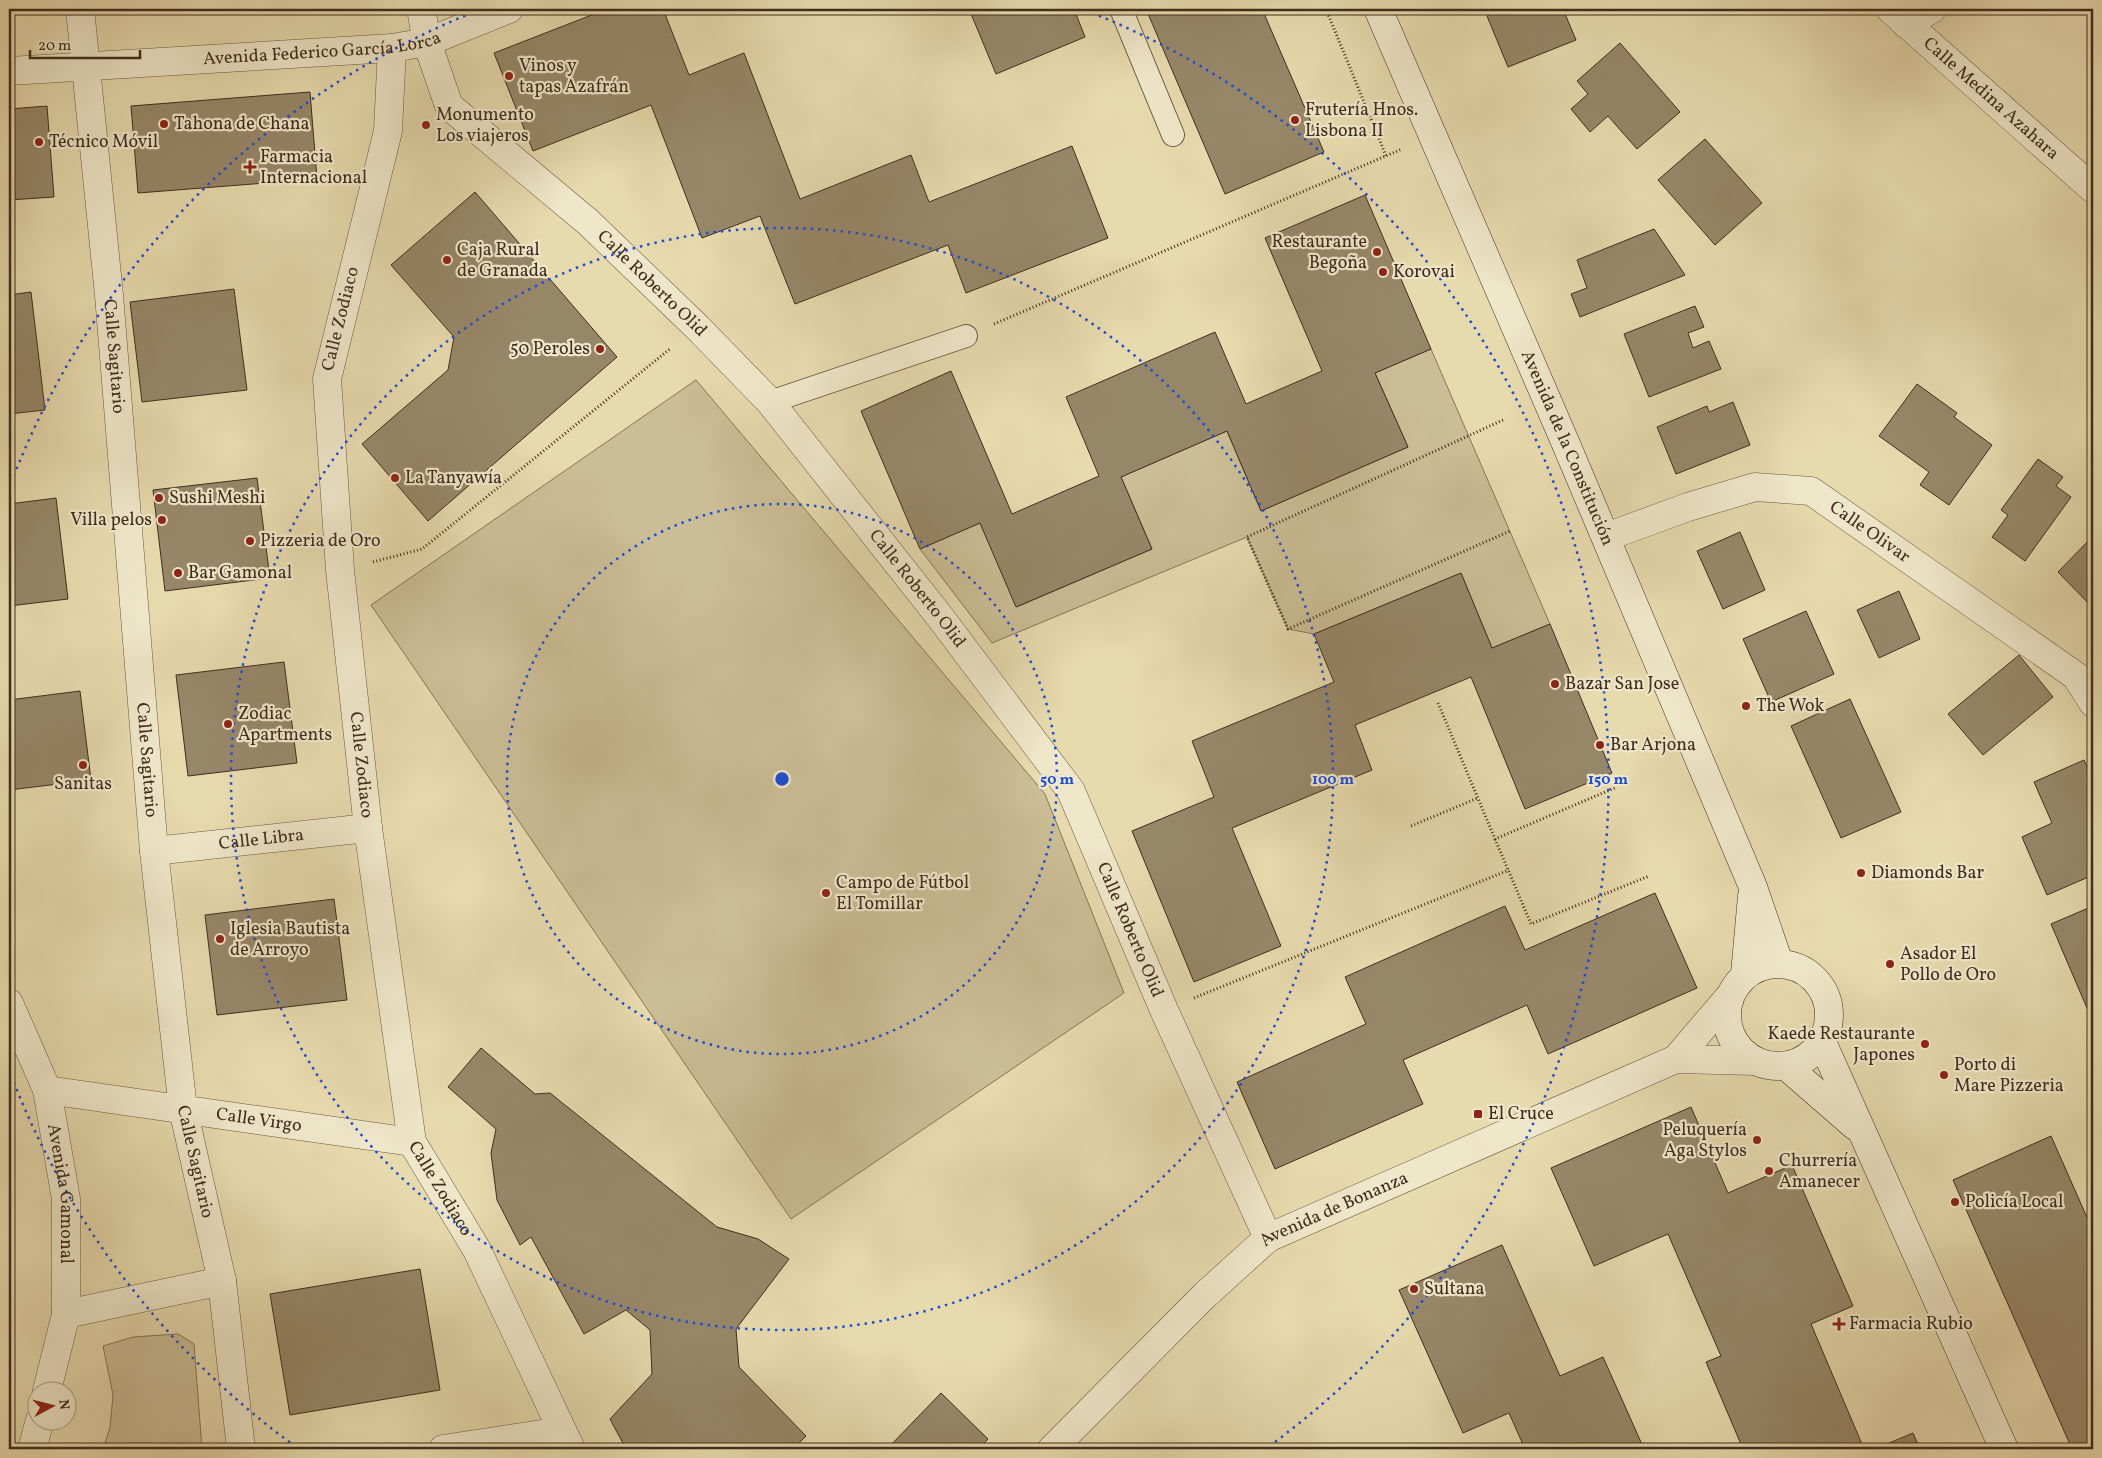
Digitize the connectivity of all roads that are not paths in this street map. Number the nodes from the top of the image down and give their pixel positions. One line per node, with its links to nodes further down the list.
1 (80, 9): 10 (street, Calle Sagitario)
2 (421, 9): 8 (street, Calle Roberto Olid)
3 (509, 9): 8 (street, Avenida Federico García Lorca)
4 (1121, 9): 12 (lane)
5 (1378, 9): 16 (street, Avenida de la Constitución)
6 (1932, 9): 7 (street)
7 (1898, 17): 13 (street, Calle Medina Azahara)
8 (427, 42): 9 (street, Avenida Federico García Lorca); 15 (street, Calle Roberto Olid)
9 (392, 48): 10 (street, Avenida Federico García Lorca); 18 (street, Calle Zodiaco)
10 (86, 66): 11 (street, Avenida Federico García Lorca); 19 (street, Calle Sagitario)
11 (9, 71)
12 (1173, 135)
13 (2093, 189)
14 (966, 336): 15 (lane)
15 (770, 402): 33 (street, Calle Roberto Olid)
16 (1606, 537): 17 (street, Calle Olivar); 20 (street, Avenida de la Constitución)
17 (2093, 703)
18 (368, 828): 19 (street, Calle Libra); 32 (street, Calle Zodiaco)
19 (154, 851): 30 (street, Calle Sagitario)
20 (1753, 887): 21 (street, Avenida de la Constitución); 22 (street, Avenida de la Constitución)
21 (1779, 963): 22 (street); 25 (street)
22 (1745, 974): 23 (street)
23 (1729, 997): 26 (street, Avenida de Bonanza); 27 (street)
24 (9, 1003): 29 (street, Avenida Gamonal)
25 (1822, 1042): 28 (street); 31 (street)
26 (1676, 1059): 27 (street, Avenida de Bonanza); 33 (street, Avenida de Bonanza)
27 (1756, 1062): 28 (street)
28 (1786, 1066): 31 (street)
29 (47, 1090): 30 (street, Calle Virgo); 35 (street, Avenida Gamonal)
30 (183, 1109): 32 (street, Calle Virgo); 34 (street, Calle Sagitario)
31 (1860, 1131): 43 (street)
32 (412, 1142): 38 (street, Calle Zodiaco)
33 (1268, 1238): 42 (street, Avenida de Bonanza)
34 (222, 1281): 35 (street); 40 (street, Calle Sagitario)
35 (66, 1314): 36 (street, Avenida Gamonal)
36 (50, 1380)
37 (37, 1430): 39 (street)
38 (566, 1440): 41 (street)
39 (32, 1449)
40 (241, 1449)
41 (443, 1449)
42 (1052, 1449)
43 (2004, 1449)

